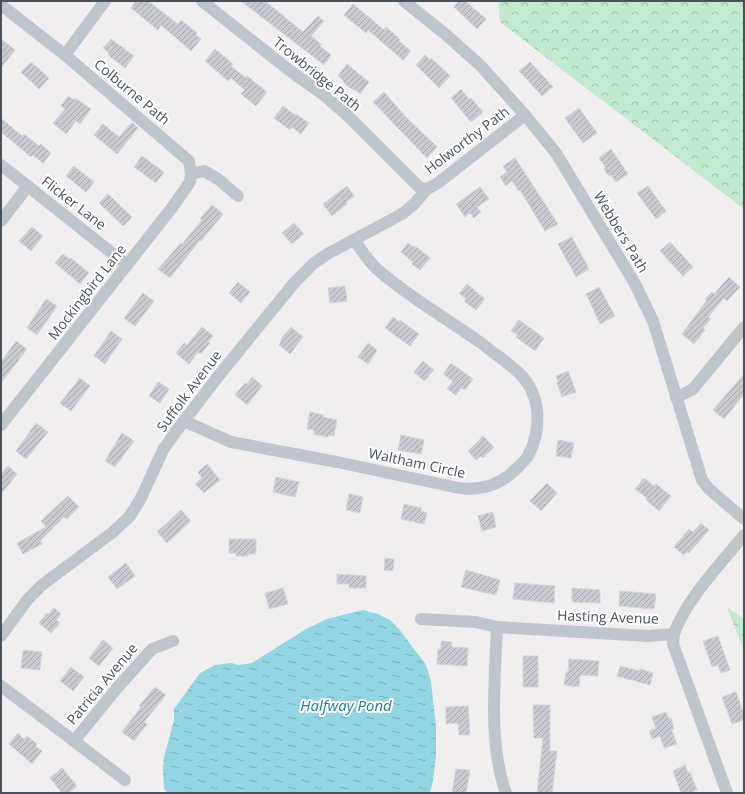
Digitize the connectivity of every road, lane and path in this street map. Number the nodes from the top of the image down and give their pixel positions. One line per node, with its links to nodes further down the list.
1 (105, 1): 5 (street)
2 (202, 1): 10 (street, Trowbridge Path)
3 (404, 1): 6 (street, Webbers Path)
4 (1, 5): 5 (street, Colburne Path)
5 (65, 55): 8 (street, Colburne Path)
6 (525, 115): 10 (street, Holworthy Path); 16 (street, Webbers Path)
7 (1, 165): 9 (street, Flicker Lane)
8 (191, 174): 11 (street); 14 (street, Mockingbird Lane)
9 (28, 186): 12 (street); 14 (street, Flicker Lane)
10 (427, 189): 13 (street, Suffolk Avenue)
11 (238, 196)
12 (1, 221)
13 (354, 240): 17 (street, Suffolk Avenue); 17 (street, Waltham Circle)
14 (127, 265): 18 (street, Mockingbird Lane)
15 (744, 327): 16 (street)
16 (676, 398): 19 (street, Webbers Path)
17 (184, 421): 24 (street, Suffolk Avenue)
18 (1, 425)
19 (744, 520)
20 (744, 535): 23 (street)
21 (421, 620): 22 (street, Hasting Avenue)
22 (497, 627): 23 (street, Hasting Avenue); 29 (street)
23 (674, 634): 30 (street, Hasting Avenue)
24 (1, 636)
25 (173, 641): 27 (street, Patricia Avenue)
26 (1, 686): 27 (street, Patricia Avenue)
27 (74, 742): 28 (street)
28 (125, 780)
29 (506, 793)
30 (727, 793)

